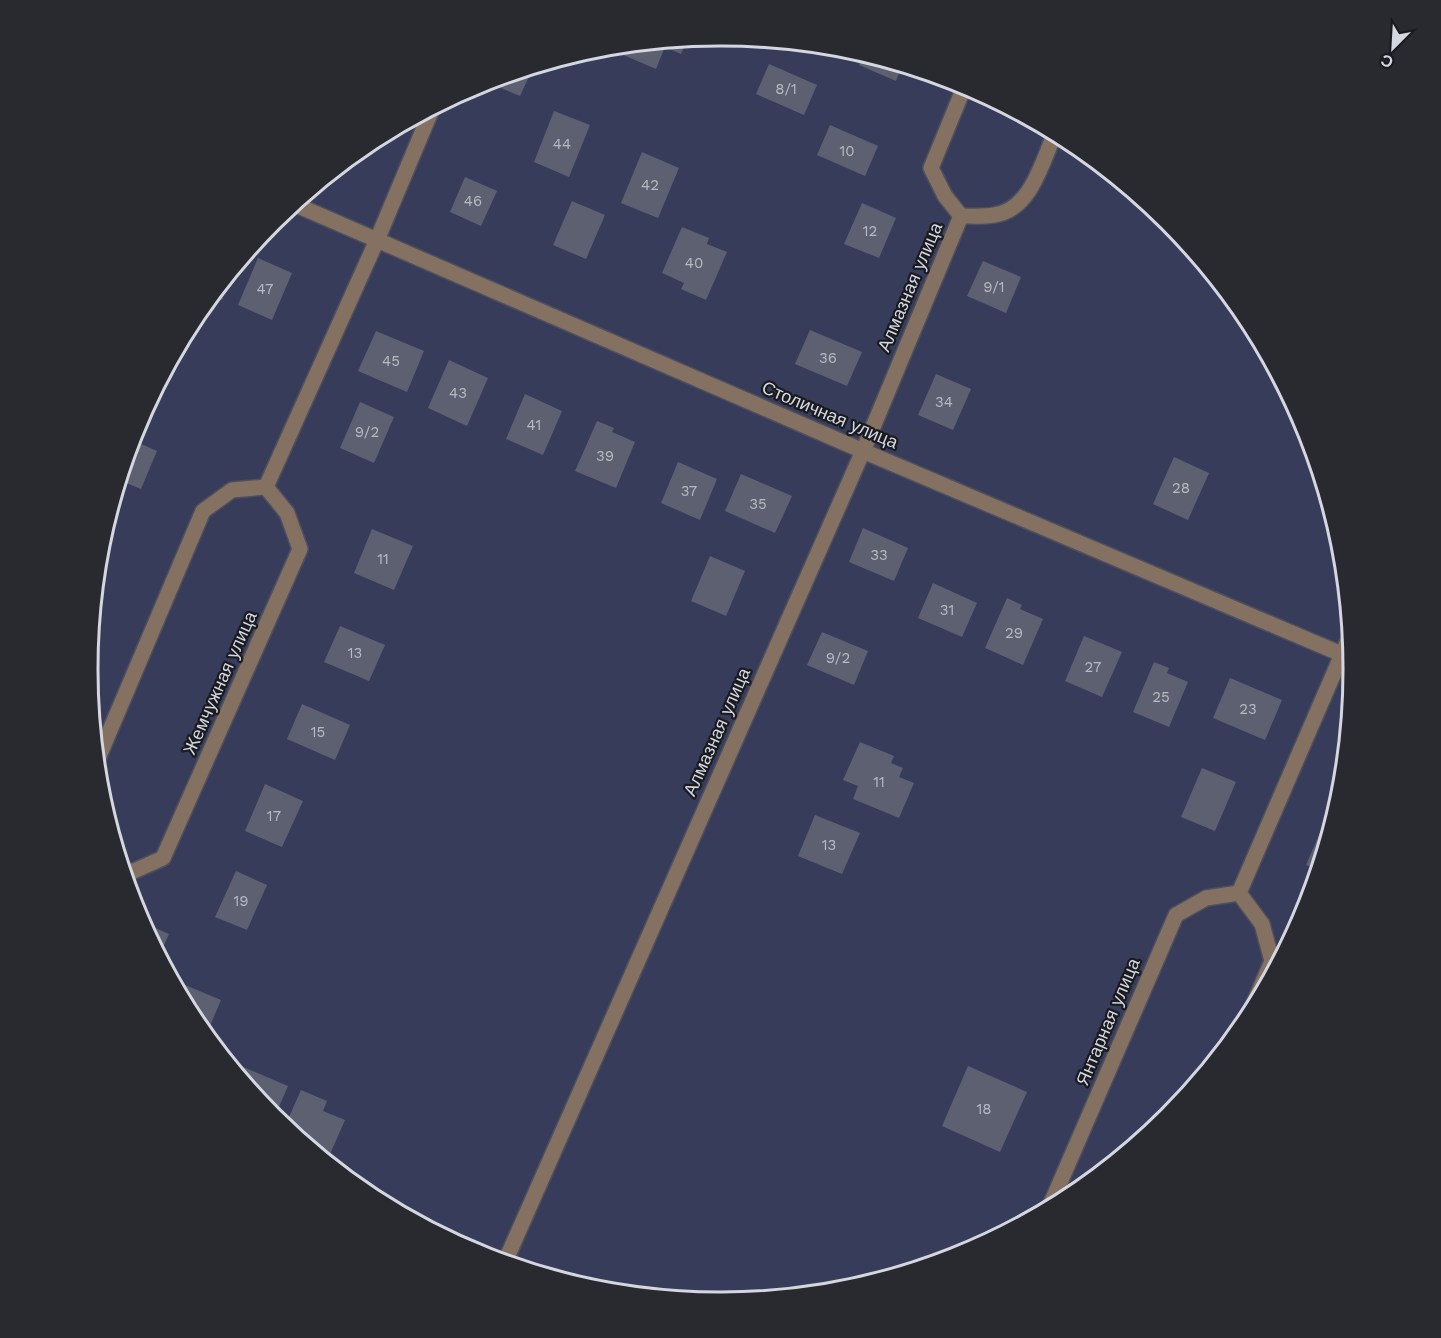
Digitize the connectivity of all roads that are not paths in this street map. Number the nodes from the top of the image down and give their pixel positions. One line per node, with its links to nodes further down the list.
1 (961, 95): 5 (street, Алмазная улица)
2 (427, 120): 6 (street)
3 (1051, 142): 5 (street, Алмазная улица)
4 (303, 208): 6 (street, Столичная улица)
5 (961, 216): 7 (street, Алмазная улица)
6 (377, 240): 7 (street, Столичная улица); 8 (street)
7 (863, 451): 9 (street, Столичная улица); 16 (street, Алмазная улица)
8 (266, 487): 11 (street); 12 (street, Жемчужная улица)
9 (1343, 655)
10 (1343, 666): 13 (street)
11 (103, 747)
12 (132, 871)
13 (1239, 893): 14 (street); 15 (street, Янтарная улица)
14 (1271, 959)
15 (1055, 1194)
16 (509, 1254)

